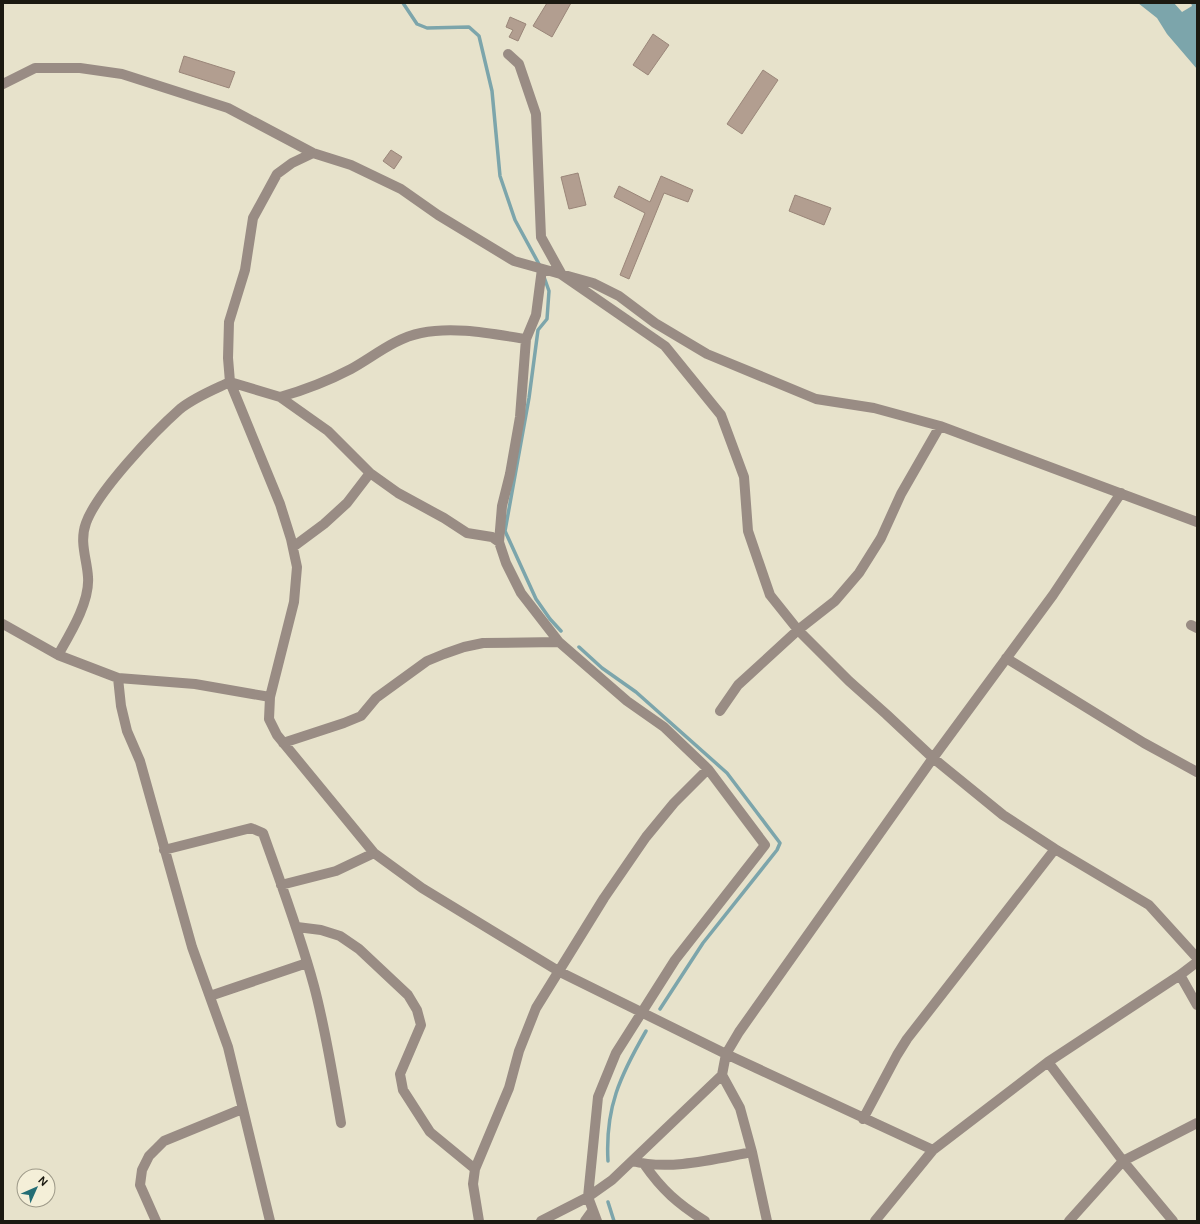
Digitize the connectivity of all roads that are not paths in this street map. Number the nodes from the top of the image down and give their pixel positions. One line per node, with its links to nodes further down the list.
1 (508, 54): 5 (street)
2 (3, 84): 3 (street)
3 (313, 153): 4 (street); 7 (street)
4 (542, 269): 5 (street); 6 (street)
5 (562, 275): 9 (street); 16 (street)
6 (526, 340): 8 (street); 13 (street)
7 (230, 382): 8 (street); 14 (street); 18 (street)
8 (280, 397): 10 (street)
9 (940, 426): 11 (street); 16 (street)
10 (370, 473): 13 (street); 14 (street)
11 (1121, 493): 12 (street); 19 (street)
12 (1197, 522)
13 (499, 542): 17 (street)
14 (293, 547): 21 (street)
15 (3, 624): 18 (street)
16 (798, 630): 22 (street); 24 (street)
17 (559, 642): 23 (street); 25 (street)
18 (58, 655): 20 (street)
19 (1006, 658): 24 (street); 26 (street)
20 (118, 678): 21 (street); 28 (street)
21 (270, 697): 23 (street)
22 (720, 711)
23 (283, 743): 29 (street)
24 (933, 758): 27 (street); 40 (street)
25 (708, 769): 35 (street); 39 (street)
26 (1197, 772)
27 (1055, 849): 32 (street); 44 (street)
28 (164, 850): 30 (street); 37 (street)
29 (374, 853): 30 (street); 35 (street)
30 (282, 885): 31 (street)
31 (297, 927): 34 (street); 52 (street)
32 (1197, 958)
33 (1197, 962): 36 (street)
34 (307, 963): 37 (street); 45 (street)
35 (560, 972): 39 (street); 52 (street)
36 (1180, 975): 38 (street); 41 (street)
37 (210, 996): 43 (street)
38 (1197, 1005)
39 (642, 1012): 40 (street); 53 (street)
40 (726, 1054): 42 (street); 44 (street)
41 (1048, 1062): 47 (street); 50 (street)
42 (722, 1075): 48 (street); 49 (street)
43 (242, 1109): 55 (street); 56 (street)
44 (863, 1119): 47 (street)
45 (341, 1123)
46 (1197, 1123): 50 (street)
47 (932, 1150): 63 (street)
48 (752, 1152): 51 (street); 62 (street)
49 (632, 1161): 51 (street); 53 (street)
50 (1123, 1161): 64 (street); 65 (street)
51 (644, 1164): 61 (street)
52 (475, 1169): 57 (street)
53 (588, 1197): 54 (street); 58 (street)
54 (593, 1210): 59 (street); 60 (street)
55 (156, 1221)
56 (270, 1221)
57 (479, 1221)
58 (541, 1221)
59 (585, 1221)
60 (597, 1221)
61 (705, 1221)
62 (767, 1221)
63 (875, 1221)
64 (1069, 1221)
65 (1173, 1221)

